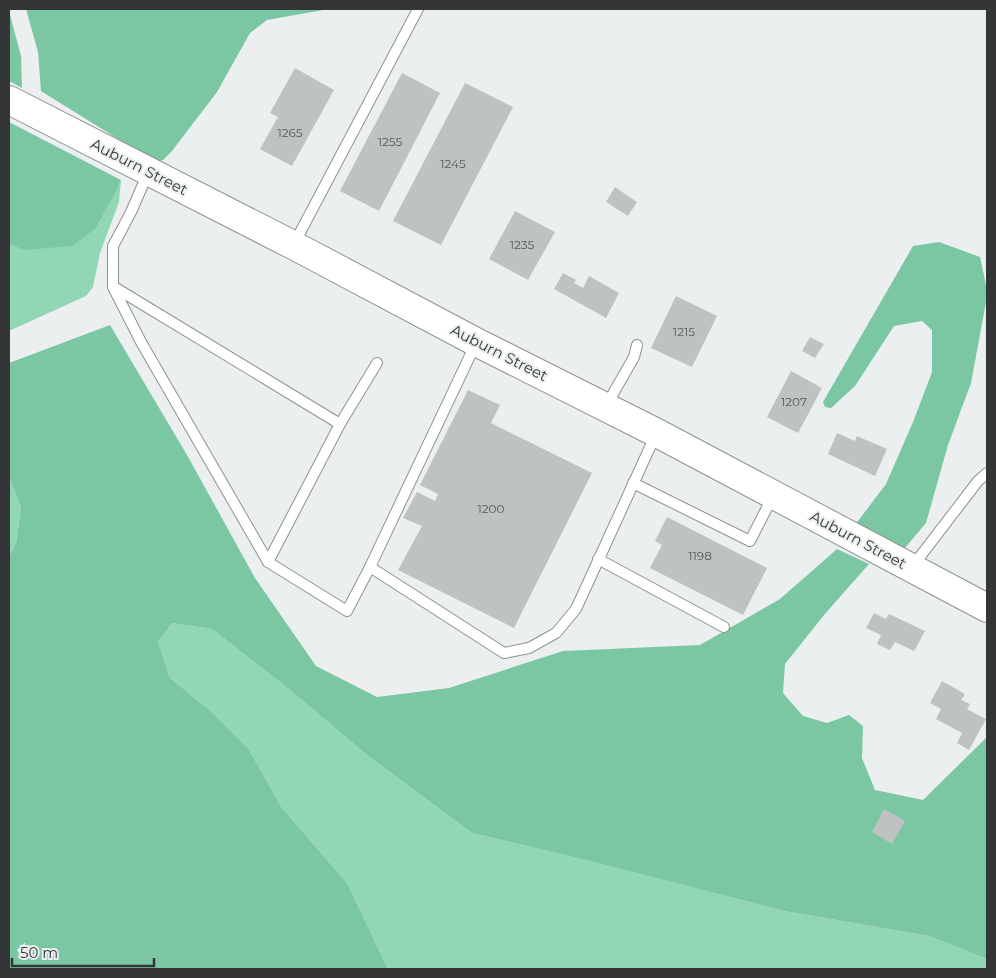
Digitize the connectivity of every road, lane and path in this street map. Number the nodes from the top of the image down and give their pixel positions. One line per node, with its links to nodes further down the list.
1 (418, 9): 4 (lane)
2 (9, 100): 3 (main road, Auburn Street)
3 (148, 172): 4 (main road, Auburn Street); 5 (lane)
4 (293, 245): 6 (main road, Auburn Street)
5 (113, 287): 10 (lane); 16 (lane)
6 (476, 342): 9 (main road, Auburn Street); 17 (lane)
7 (637, 346): 9 (lane)
8 (377, 363): 10 (lane)
9 (606, 407): 11 (main road, Auburn Street)
10 (340, 424): 16 (lane)
11 (657, 433): 13 (lane); 14 (main road, Auburn Street)
12 (987, 473): 18 (lane)
13 (633, 483): 14 (lane); 15 (lane)
14 (774, 494): 18 (main road, Auburn Street)
15 (598, 559): 17 (lane); 20 (lane)
16 (268, 562): 17 (lane)
17 (370, 567)
18 (912, 568): 19 (main road, Auburn Street)
19 (987, 608)
20 (724, 627)

